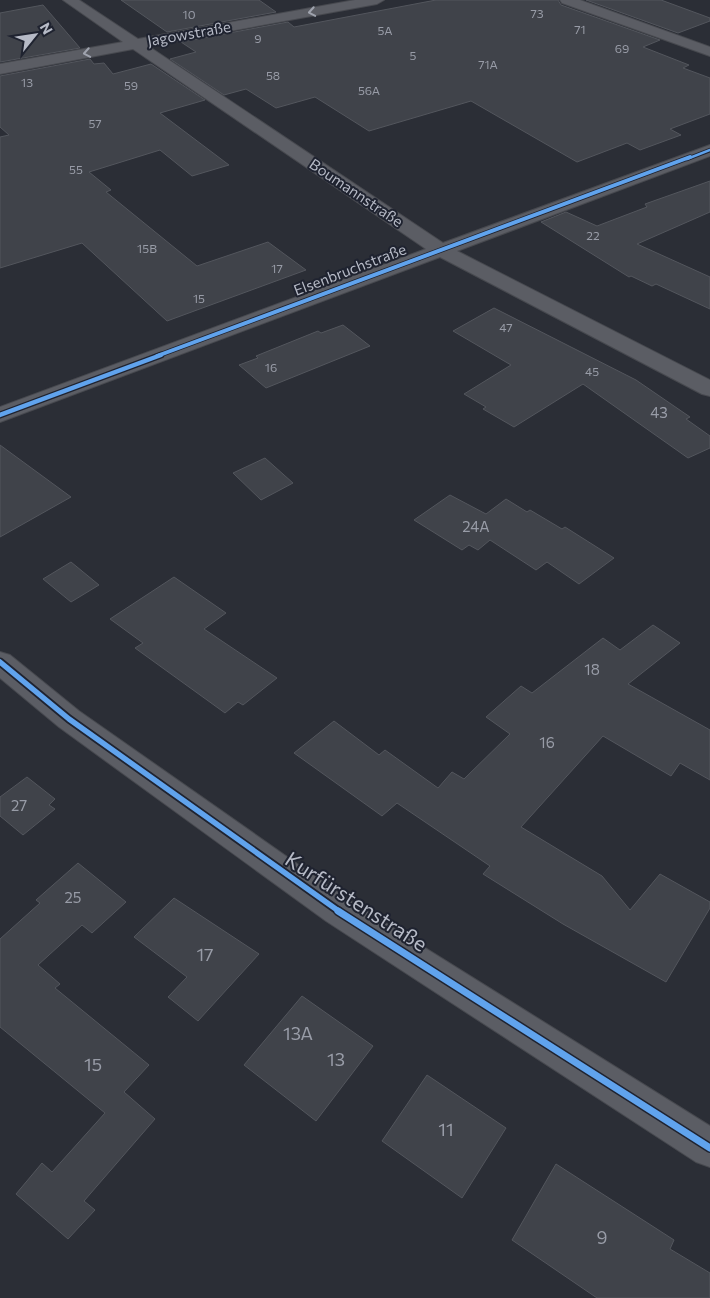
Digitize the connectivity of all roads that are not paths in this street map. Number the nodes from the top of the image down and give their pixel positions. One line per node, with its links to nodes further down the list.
1 (70, 0): 4 (street, Boumannstraße)
2 (378, 0): 4 (street, Jagowstraße, one-way to 4)
3 (567, 0): 5 (street)
4 (135, 44): 6 (street, Jagowstraße, one-way to 6); 8 (street, Boumannstraße)
5 (710, 52)
6 (0, 68)
7 (710, 150): 8 (street, Elsenbruchstraße)
8 (440, 250): 9 (street, Boumannstraße); 10 (street, Elsenbruchstraße)
9 (710, 389)
10 (0, 415)
11 (0, 662): 12 (street, Kurfürstenstraße)
12 (710, 1148)

